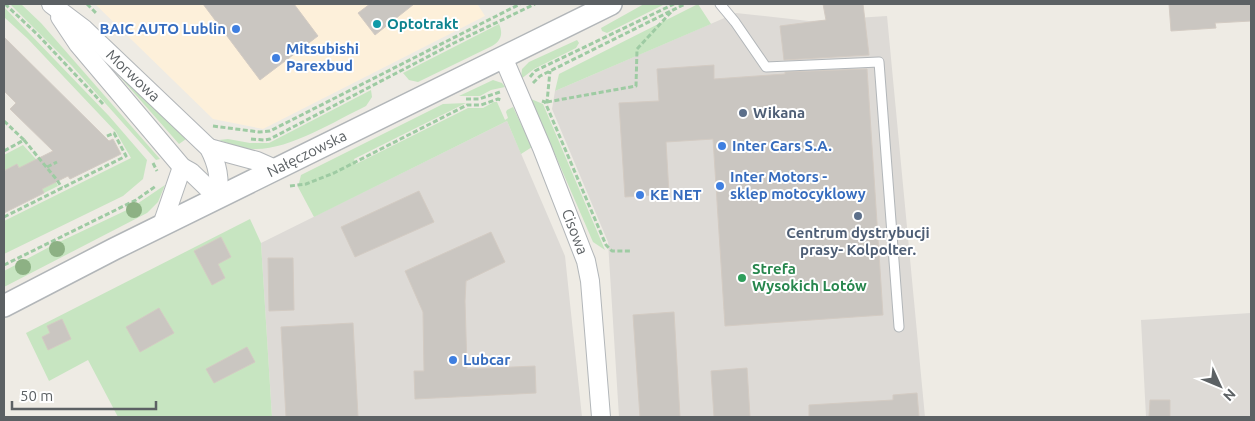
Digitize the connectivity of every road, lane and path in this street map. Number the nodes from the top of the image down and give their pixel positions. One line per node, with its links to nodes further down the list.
1 (5, 4): 17 (path)
2 (520, 4): 19 (path)
3 (535, 4): 21 (path)
4 (611, 4): 10 (street, Nałęczowska)
5 (674, 4): 12 (path)
6 (685, 4): 9 (path)
7 (720, 4): 40 (lane)
8 (52, 5): 23 (street, Morwowa); 28 (street, Morwowa)
9 (674, 10): 11 (path); 16 (path)
10 (503, 57): 29 (street, Nałęczowska); 41 (street, Cisowa)
11 (550, 71): 13 (path); 16 (path)
12 (524, 82)
13 (529, 88)
14 (534, 98): 16 (path)
15 (503, 102): 32 (path)
16 (546, 102): 37 (path)
17 (106, 108)
18 (4, 121): 22 (path)
19 (209, 127)
20 (105, 137): 33 (path)
21 (248, 138)
22 (24, 140): 24 (path); 27 (path)
23 (209, 148): 29 (street, Morwowa); 34 (street, Morwowa)
24 (4, 150)
25 (152, 159): 30 (path)
26 (57, 162): 27 (path)
27 (47, 167): 33 (path)
28 (182, 167): 34 (street, Morwowa); 36 (street)
29 (275, 169): 34 (street, Nałęczowska)
30 (157, 171)
31 (159, 183): 38 (path)
32 (290, 186)
33 (62, 188): 35 (path)
34 (218, 198): 36 (street, Nałęczowska)
35 (4, 217)
36 (162, 225): 39 (street, Nałęczowska)
37 (630, 251)
38 (4, 265)
39 (4, 306)
40 (899, 327)
41 (601, 417)

